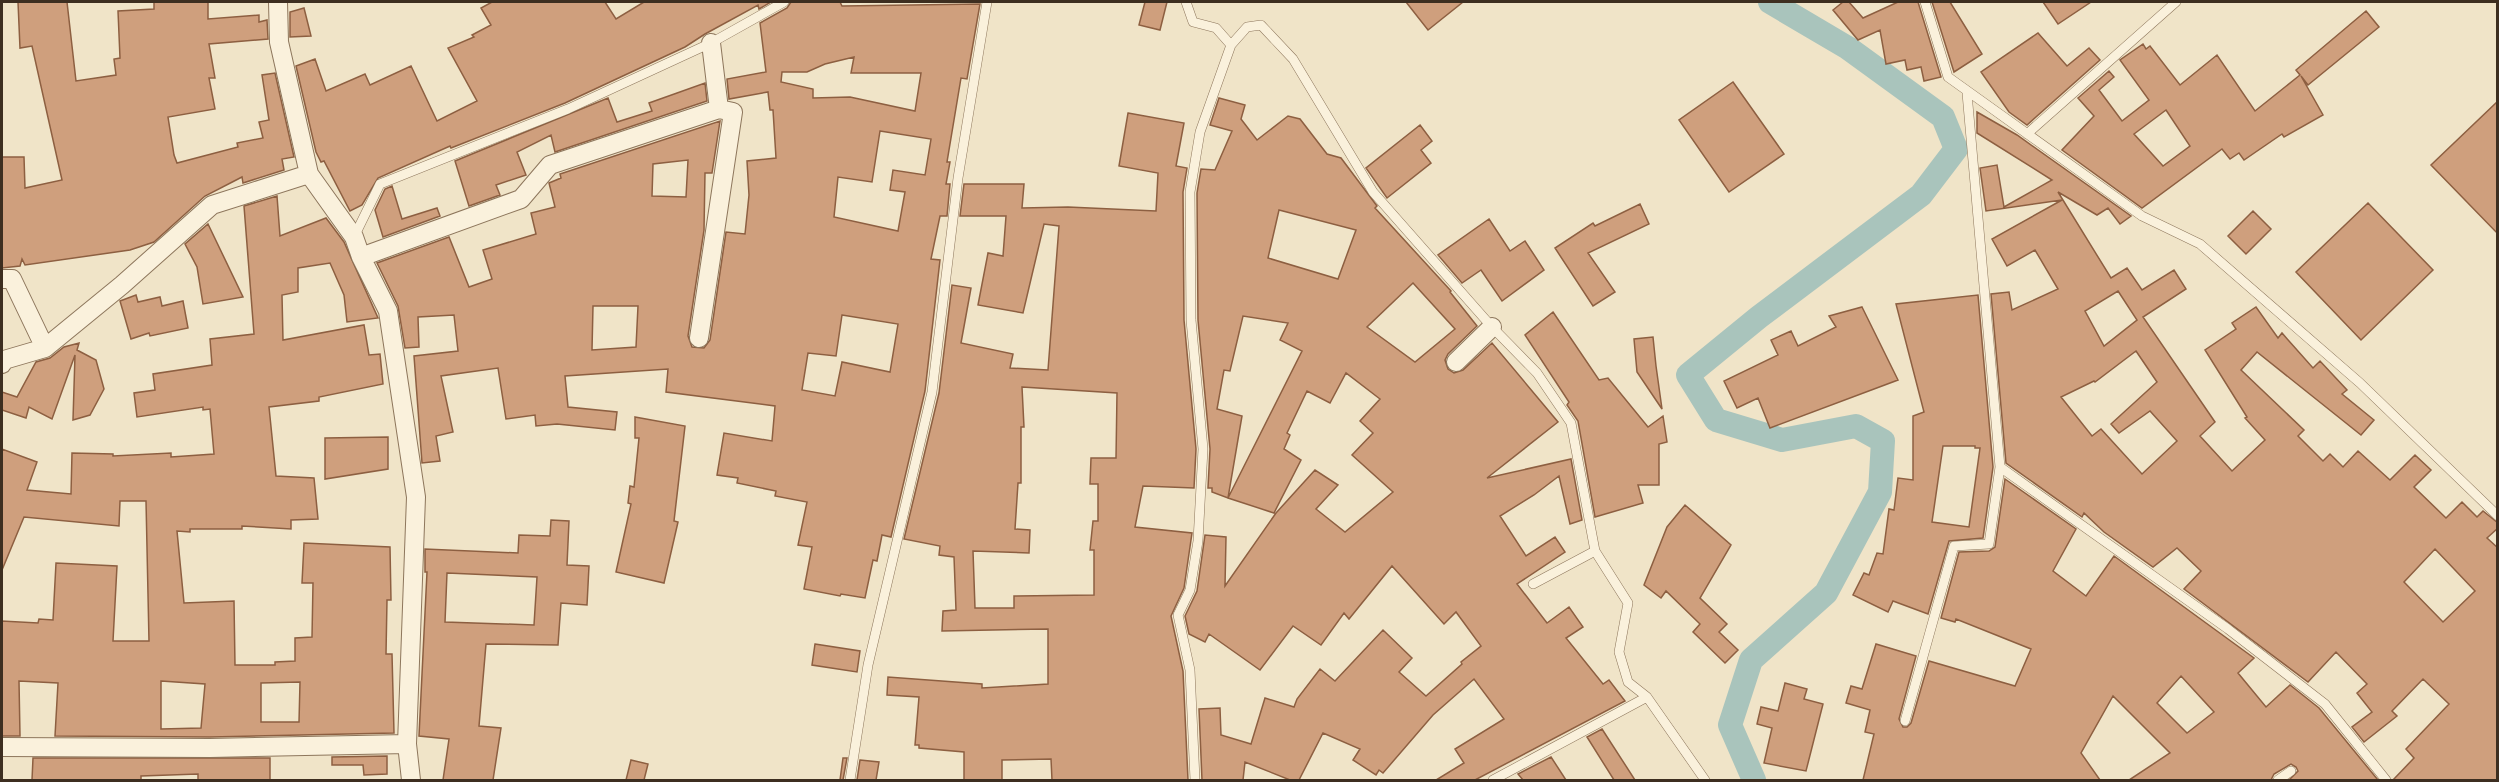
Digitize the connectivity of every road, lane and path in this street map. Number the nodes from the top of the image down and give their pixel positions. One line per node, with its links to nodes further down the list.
1 (278, 2): 12 (street)
2 (784, 2): 7 (lane)
3 (987, 2): 31 (lane)
4 (1186, 2): 8 (lane)
5 (1925, 2): 9 (lane)
6 (2176, 2): 11 (lane)
7 (711, 43): 10 (street); 13 (lane)
8 (1231, 45): 16 (lane); 32 (lane)
9 (1967, 93): 11 (lane); 21 (lane)
10 (718, 109): 14 (street); 17 (street)
11 (2027, 134): 22 (lane)
12 (309, 174): 13 (street); 18 (street)
13 (354, 237): 14 (street)
14 (361, 257): 27 (street)
15 (2, 279): 18 (street)
16 (1492, 327): 19 (street); 23 (lane)
17 (699, 338)
18 (45, 348): 20 (street)
19 (1456, 362)
20 (2, 364)
21 (2000, 467): 26 (lane); 36 (lane)
22 (2498, 516)
23 (1595, 551): 24 (lane); 25 (lane)
24 (1533, 584)
25 (1647, 697): 33 (lane); 34 (lane)
26 (1905, 721)
27 (407, 744): 28 (street); 30 (street)
28 (2, 747)
29 (2291, 771): 35 (lane)
30 (411, 780)
31 (850, 780)
32 (1195, 780)
33 (1493, 780)
34 (1705, 780)
35 (2278, 780)
36 (2386, 780)

